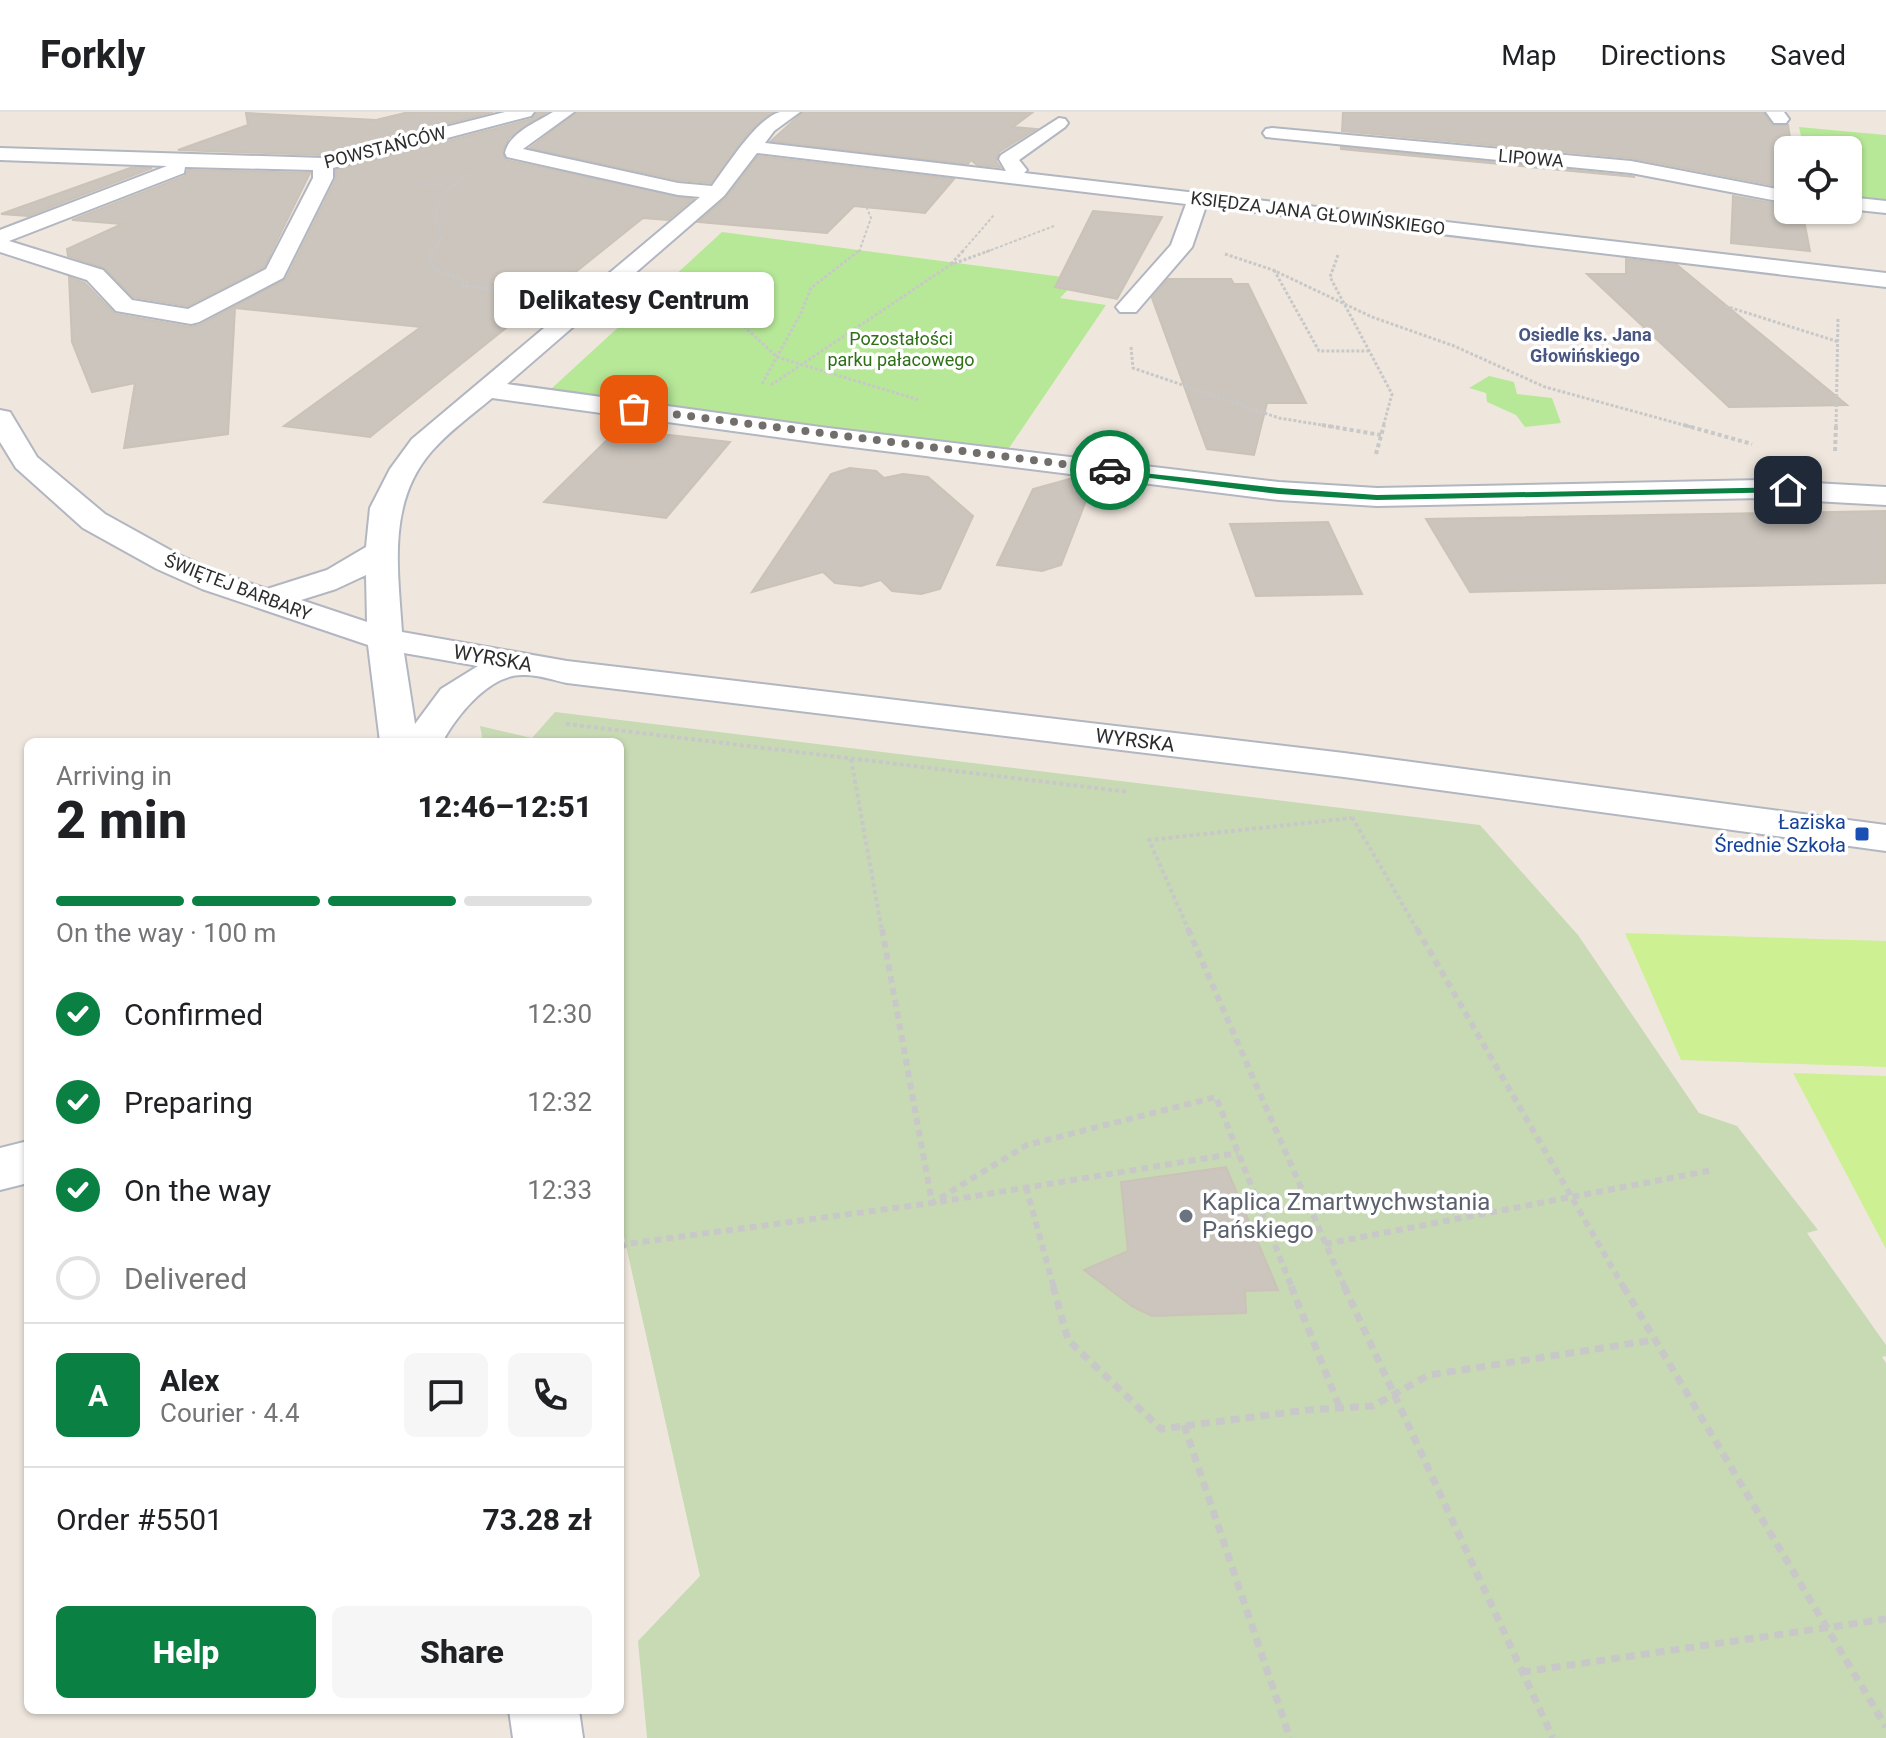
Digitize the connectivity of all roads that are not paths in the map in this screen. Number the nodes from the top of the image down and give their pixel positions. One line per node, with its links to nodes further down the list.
1 (525, 112): 9 (street, POWSTAŃCÓW)
2 (565, 112): 14 (street)
3 (791, 112): 6 (street)
4 (1059, 123): 11 (street)
5 (1272, 133): 15 (street, LIPOWA)
6 (750, 147): 10 (street, KSIĘDZA JANA GŁOWIŃSKIEGO); 14 (street)
7 (0, 154): 8 (street, POWSTAŃCÓW)
8 (194, 162): 9 (street, POWSTAŃCÓW); 20 (street, POWSTAŃCÓW)
9 (323, 164): 21 (street)
10 (901, 165): 11 (street, KSIĘDZA JANA GŁOWIŃSKIEGO); 12 (street)
11 (1010, 178): 17 (street, KSIĘDZA JANA GŁOWIŃSKIEGO)
12 (882, 179)
13 (1632, 182): 15 (street)
14 (717, 192): 24 (street)
15 (1761, 194): 16 (street, LIPOWA)
16 (1774, 195)
17 (1198, 199): 22 (street, KSIĘDZA JANA GŁOWIŃSKIEGO); 23 (street)
18 (1862, 204): 19 (street)
19 (1886, 207)
20 (0, 237)
21 (0, 245)
22 (1886, 280)
23 (1128, 307)
24 (486, 389): 26 (street); 27 (street)
25 (0, 418): 28 (street, ŚWIĘTEJ BARBARY)
26 (1886, 496)
27 (381, 551): 28 (street); 29 (street)
28 (262, 600): 29 (street, ŚWIĘTEJ BARBARY)
29 (385, 639): 30 (street, WYRSKA); 31 (street)
30 (518, 663): 32 (street); 33 (street, WYRSKA)
31 (398, 738)
32 (426, 738)
33 (1886, 838)
34 (24, 1163): 35 (street)
35 (0, 1169)
36 (545, 1714): 37 (street)
37 (548, 1738)

